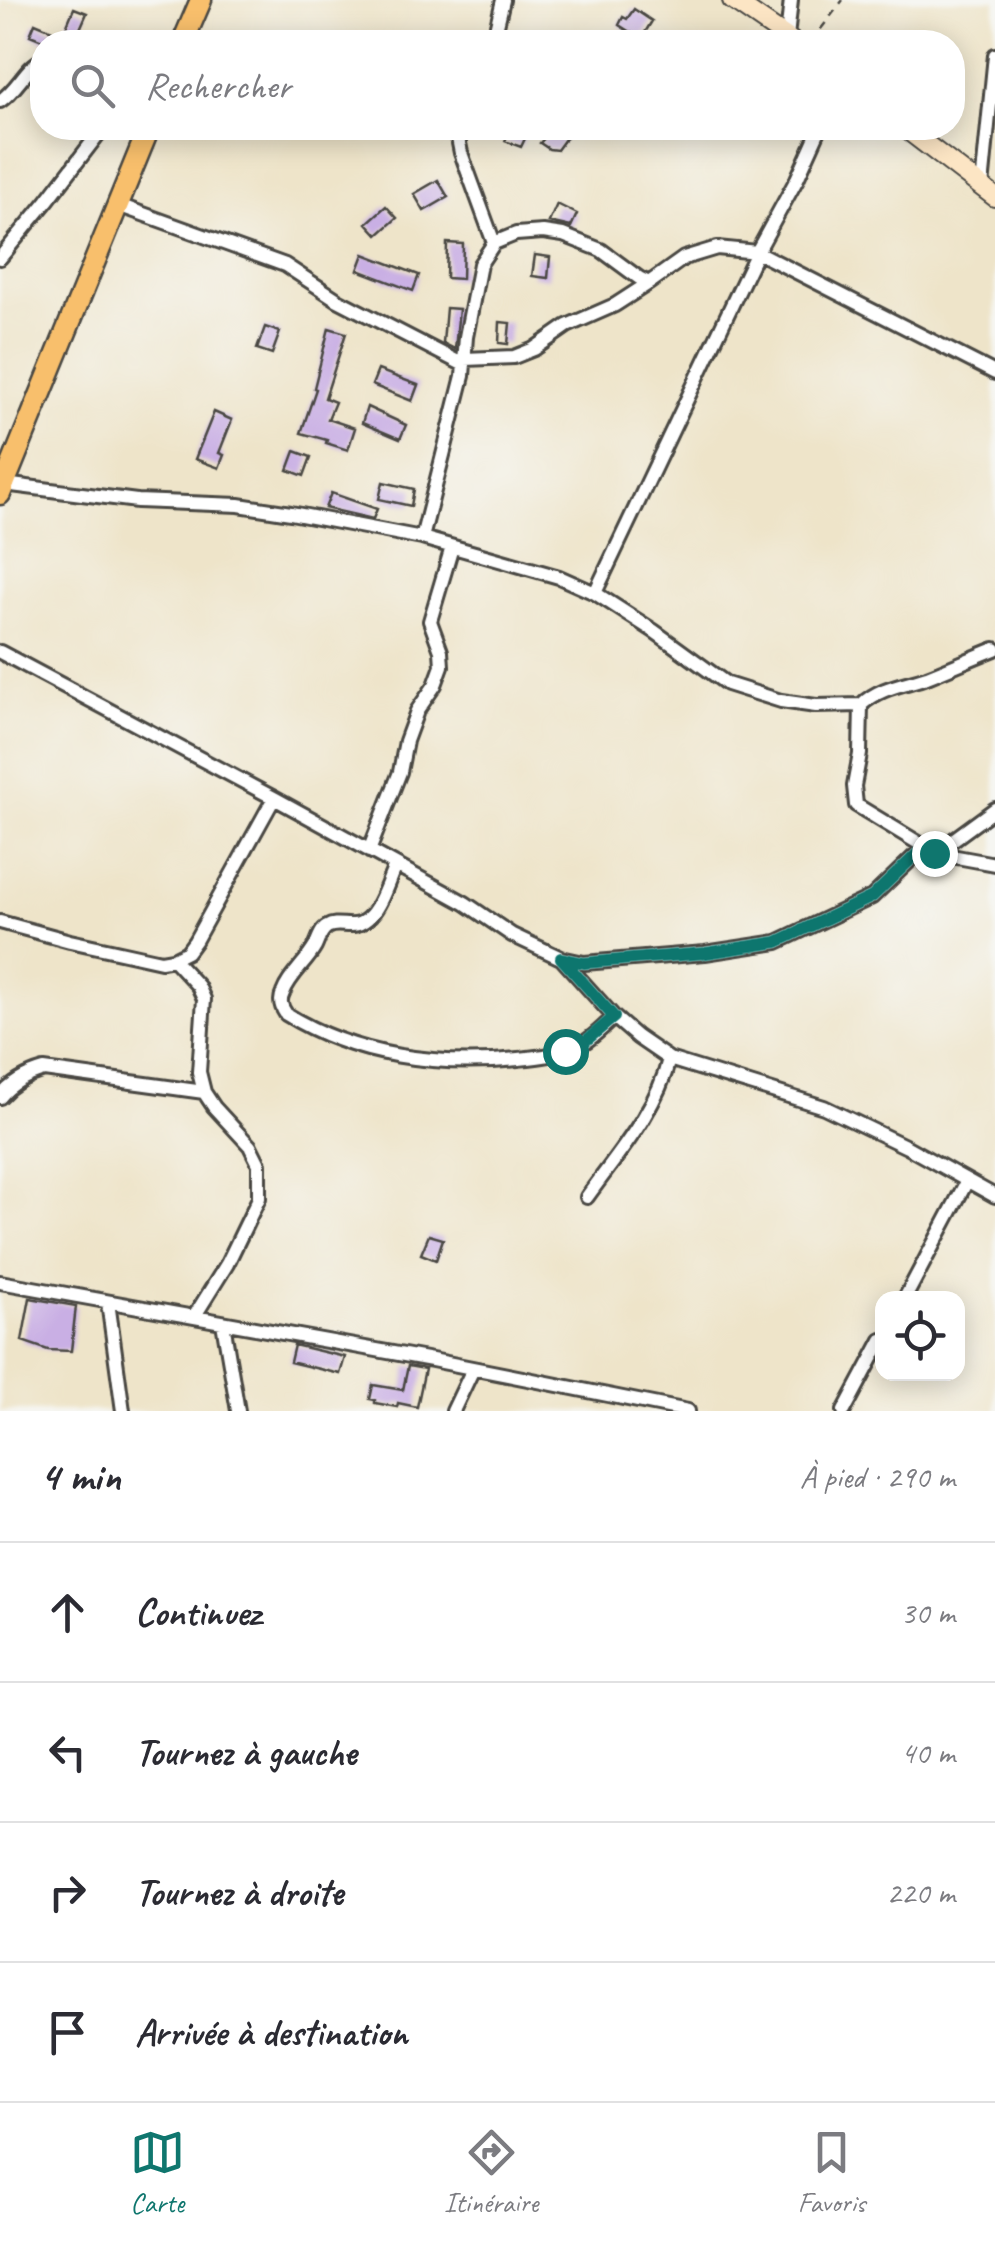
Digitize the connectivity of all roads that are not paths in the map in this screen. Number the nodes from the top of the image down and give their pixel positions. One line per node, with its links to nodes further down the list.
1 (503, 0): 7 (street)
2 (732, 0): 8 (main road)
3 (790, 0): 9 (street)
4 (199, 4): 5 (street); 6 (main road)
5 (180, 30)
6 (189, 30)
7 (496, 30)
8 (776, 30)
9 (790, 30)
10 (995, 55): 18 (street)
11 (30, 69): 12 (street)
12 (0, 101)
13 (93, 140): 22 (street)
14 (144, 140): 19 (main road)
15 (458, 140): 20 (street)
16 (815, 140): 21 (street)
17 (920, 140): 18 (main road)
18 (988, 192)
19 (118, 205): 24 (street); 26 (main road)
20 (494, 243): 23 (street); 24 (street)
21 (757, 252): 23 (street); 25 (street); 29 (street)
22 (0, 258)
23 (649, 282): 24 (street)
24 (464, 362): 27 (street)
25 (995, 373)
26 (2, 489): 27 (street)
27 (422, 538): 28 (street)
28 (452, 547): 29 (street); 36 (street)
29 (595, 592): 32 (street)
30 (995, 650): 32 (street)
31 (0, 652): 33 (street)
32 (861, 705): 35 (street)
33 (274, 798): 36 (street); 41 (street)
34 (995, 810): 35 (street)
35 (930, 850): 37 (street); 40 (street)
36 (369, 851): 38 (street)
37 (995, 864)
38 (395, 866): 40 (street); 42 (street)
39 (0, 922): 41 (street)
40 (561, 958): 42 (street)
41 (173, 959): 44 (street)
42 (614, 1017): 43 (street)
43 (669, 1059): 46 (street); 48 (street)
44 (204, 1092): 45 (street); 52 (street)
45 (0, 1097)
46 (967, 1180): 47 (street); 50 (street)
47 (995, 1196)
48 (588, 1197)
49 (0, 1282): 51 (street)
50 (909, 1291)
51 (108, 1302): 52 (street); 56 (street)
52 (194, 1318): 53 (street)
53 (223, 1323): 55 (street); 57 (street)
54 (875, 1353): 60 (street)
55 (473, 1368): 58 (street); 59 (street)
56 (123, 1411)
57 (238, 1411)
58 (453, 1411)
59 (688, 1411)
60 (844, 1411)

